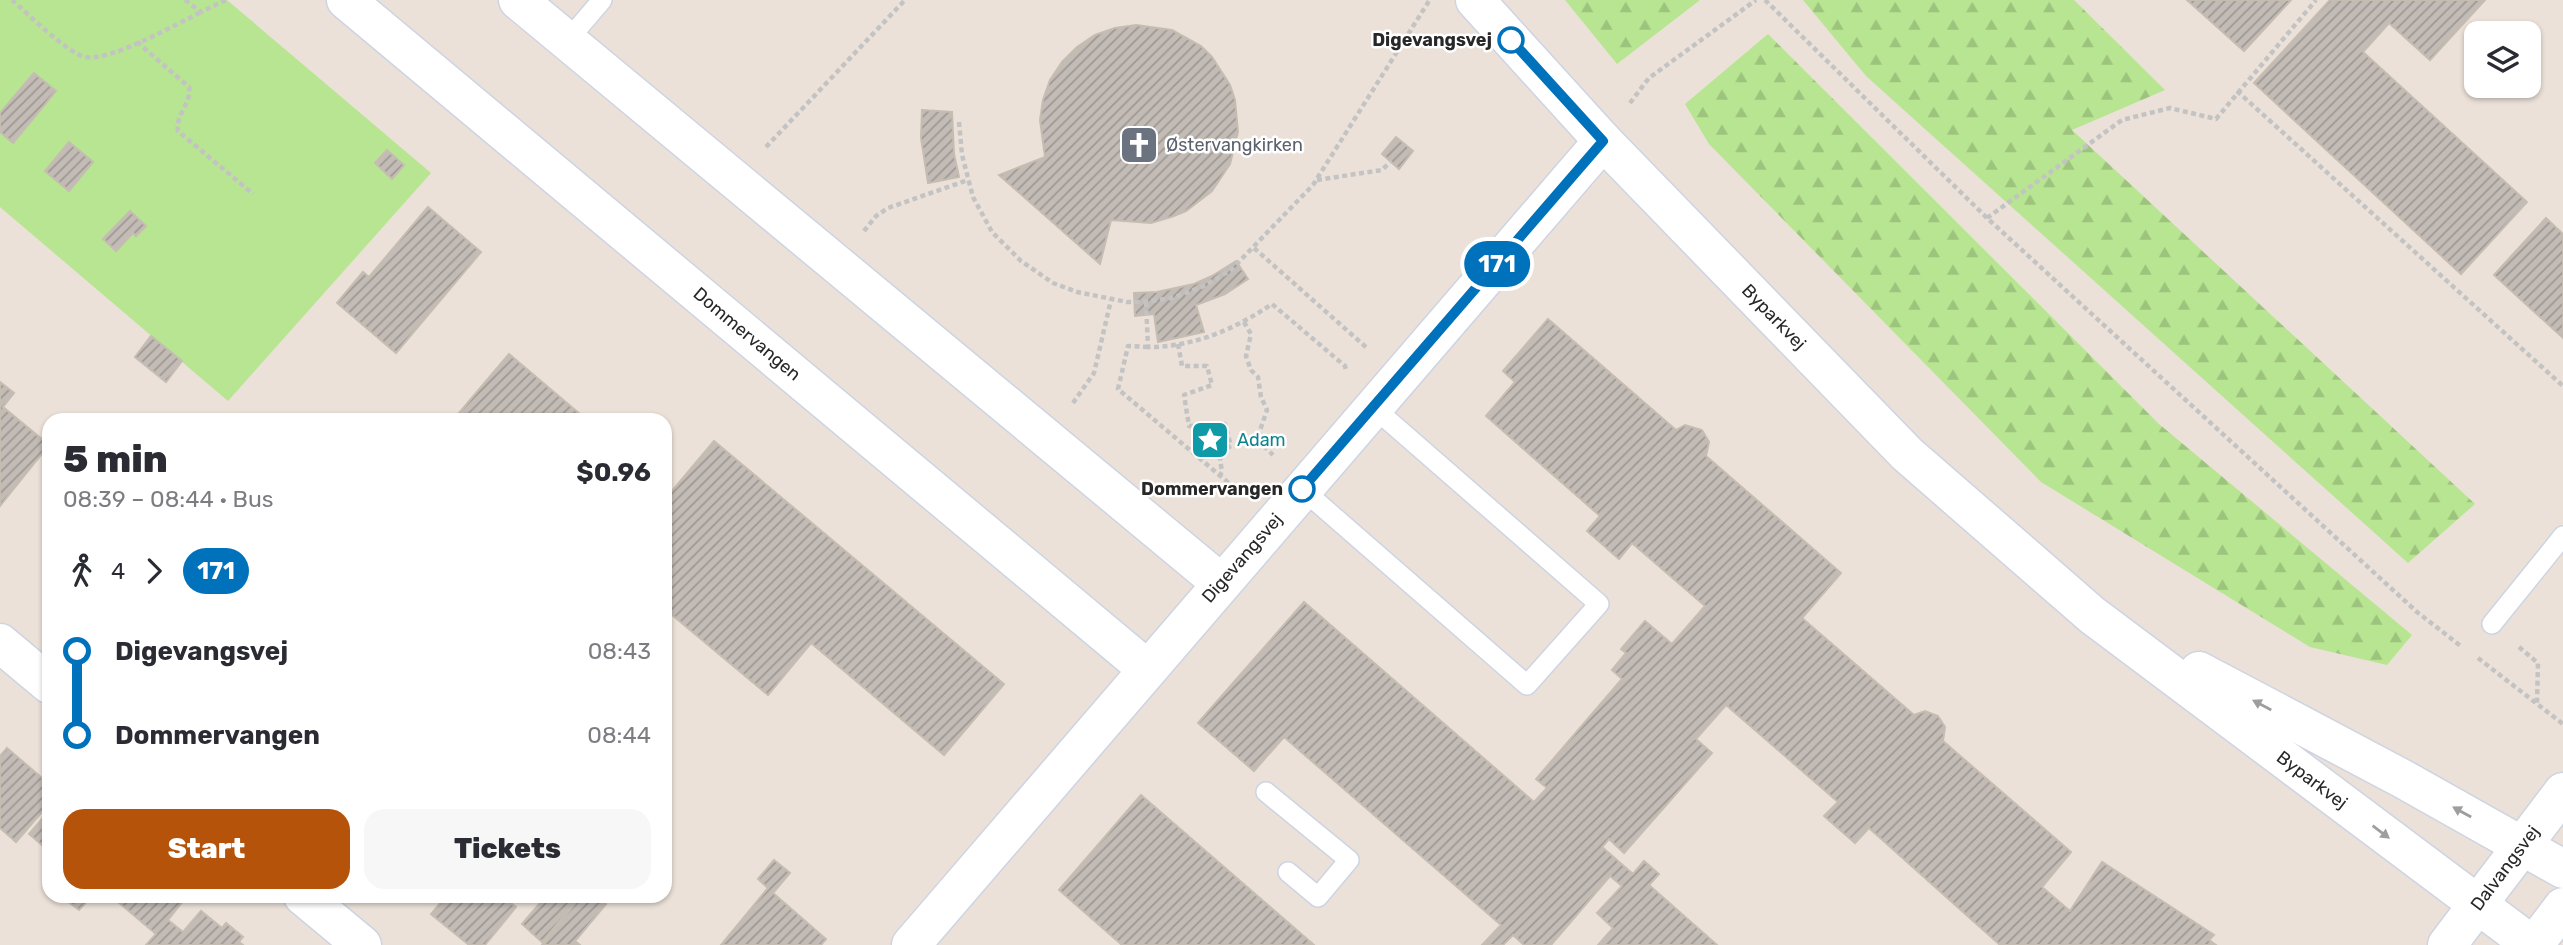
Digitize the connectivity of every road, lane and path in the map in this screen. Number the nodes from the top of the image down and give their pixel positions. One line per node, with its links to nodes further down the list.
1 (12, 0): 15 (path)
2 (186, 0): 13 (path)
3 (226, 0): 13 (path)
4 (346, 0): 48 (street, Dommervangen)
5 (518, 0): 14 (street)
6 (602, 0): 14 (lane)
7 (905, 0): 20 (path)
8 (1430, 0): 22 (path)
9 (1475, 0): 18 (street, Byparkvej)
10 (1755, 0): 18 (path)
11 (1765, 0): 24 (path)
12 (2316, 0): 16 (path)
13 (201, 12): 15 (path)
14 (568, 40): 20 (street)
15 (138, 42): 23 (path)
16 (2237, 91): 24 (path); 34 (path)
17 (959, 122): 21 (path)
18 (1603, 141): 33 (street, Digevangsvej); 45 (street, Byparkvej)
19 (1391, 162): 22 (path)
20 (736, 179): 26 (street)
21 (968, 180): 26 (path); 27 (path)
22 (1317, 180): 25 (path)
23 (253, 194)
24 (1987, 218): 50 (path)
25 (1254, 248): 28 (path); 33 (path)
26 (837, 263): 36 (street)
27 (1111, 300): 28 (path); 36 (path)
28 (1146, 302): 31 (path)
29 (1244, 322): 30 (path); 32 (path); 38 (path)
30 (1178, 344): 31 (path); 40 (path)
31 (1148, 346): 40 (path)
32 (1345, 371)
33 (1399, 377): 35 (street, Digevangsvej)
34 (2563, 386)
35 (1373, 407): 42 (street, Digevangsvej); 42 (lane)
36 (1046, 437): 44 (street)
37 (1282, 445): 38 (path)
38 (1273, 456): 39 (path)
39 (1266, 464)
40 (1220, 475): 41 (path)
41 (1250, 482)
42 (1302, 489): 44 (street, Digevangsvej)
43 (2563, 536): 46 (lane)
44 (1221, 583): 48 (street, Digevangsvej)
45 (2092, 615): 54 (street, Byparkvej, one-way to 45); 58 (street, Byparkvej, one-way to 58)
46 (2492, 624): 50 (path)
47 (0, 643): 49 (street)
48 (1147, 669): 61 (street, Digevangsvej)
49 (42, 678)
50 (2537, 704): 51 (path)
51 (2563, 724)
52 (1266, 792): 56 (lane)
53 (2563, 792): 54 (street, Dalvangsvej)
54 (2522, 845): 55 (street, Byparkvej); 58 (street, Dalvangsvej)
55 (2563, 869)
56 (1288, 872)
57 (311, 903): 60 (street)
58 (2477, 905): 62 (street, Dalvangsvej); 63 (street, Byparkvej)
59 (2563, 907): 63 (street)
60 (362, 945)
61 (911, 945)
62 (2447, 945)
63 (2533, 945)

